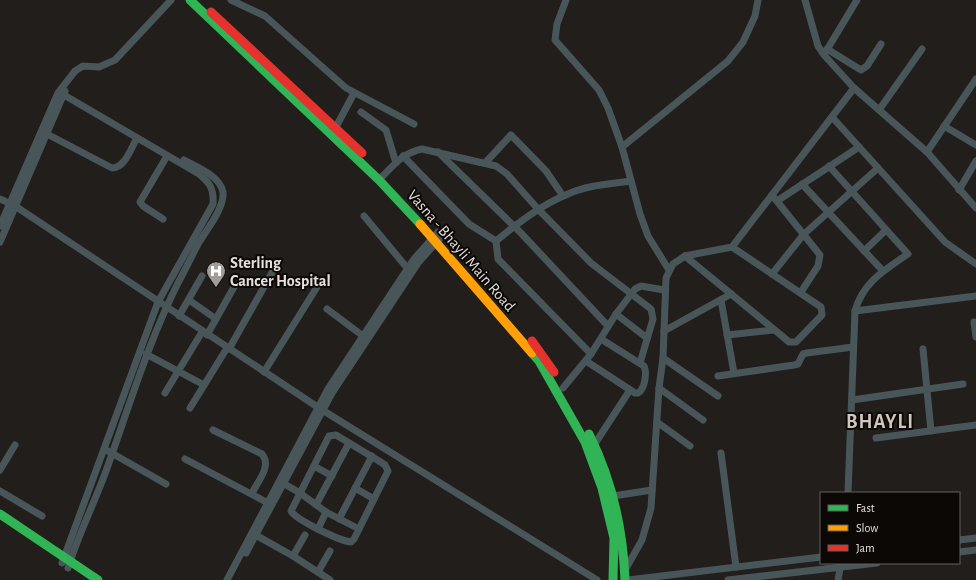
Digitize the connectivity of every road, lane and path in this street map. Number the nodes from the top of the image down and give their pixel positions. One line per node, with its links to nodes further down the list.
1 (171, 0): 13 (street)
2 (190, 0): 38 (main road, Vasna - Bhayli Main Road)
3 (200, 0): 22 (main road, Vasna - Bhayli Main Road)
4 (231, 0): 15 (street)
5 (566, 0): 27 (street)
6 (758, 0): 27 (street)
7 (805, 0): 11 (street)
8 (857, 0): 11 (street)
9 (881, 44): 11 (street)
10 (922, 49): 17 (street)
11 (826, 52): 14 (street)
12 (976, 79): 21 (street)
13 (68, 80): 16 (street); 47 (street)
14 (854, 88): 17 (street); 19 (street)
15 (354, 93): 20 (street); 22 (street)
16 (64, 95): 23 (street); 24 (street)
17 (879, 110): 30 (street)
18 (361, 112): 35 (street)
19 (832, 117): 28 (street); 43 (street)
20 (414, 124)
21 (944, 126): 26 (street); 30 (street)
22 (336, 127): 38 (main road, Vasna - Bhayli Main Road)
23 (123, 130): 25 (street); 80 (street)
24 (47, 134): 25 (street); 47 (street)
25 (137, 138): 31 (street)
26 (976, 145)
27 (622, 147): 39 (street)
28 (859, 147): 36 (street); 37 (street)
29 (438, 152): 32 (street); 34 (street); 54 (street)
30 (927, 152): 42 (street)
31 (167, 156): 52 (street); 79 (street)
32 (403, 156): 35 (street); 58 (street)
33 (976, 161): 42 (street)
34 (486, 162): 44 (street); 49 (street)
35 (396, 163): 38 (street)
36 (829, 166): 40 (street); 41 (street)
37 (878, 168): 41 (street); 63 (street)
38 (381, 178): 57 (main road, Vasna - Bhayli Main Road)
39 (631, 181): 44 (street); 65 (street)
40 (802, 184): 46 (street); 50 (street)
41 (851, 190): 50 (street); 55 (street)
42 (959, 190): 48 (street)
43 (772, 195): 46 (street); 60 (street)
44 (563, 196): 49 (street)
45 (0, 199): 47 (street)
46 (777, 201): 56 (street)
47 (12, 204): 53 (street); 59 (street); 79 (street)
48 (976, 208)
49 (538, 209): 54 (street); 74 (street)
50 (828, 212): 56 (street); 61 (street)
51 (364, 216): 64 (street)
52 (164, 219)
53 (0, 226)
54 (514, 226): 58 (street); 87 (street)
55 (886, 230): 61 (street); 67 (street)
56 (804, 234): 68 (street); 73 (street)
57 (438, 237): 64 (street); 110 (main road, Vasna - Bhayli Main Road); 118 (street); 177 (main road, Vasna - Bhayli Main Road)
58 (496, 241): 100 (street)
59 (0, 242)
60 (732, 247): 62 (street); 68 (street)
61 (864, 251): 67 (street)
62 (685, 256): 65 (street); 75 (street)
63 (976, 264)
64 (408, 269): 92 (street)
65 (669, 270): 72 (street)
66 (273, 271): 97 (street)
67 (884, 271): 82 (street)
68 (772, 274): 73 (street)
69 (202, 276): 77 (street)
70 (234, 287): 85 (street)
71 (318, 287): 105 (street)
72 (664, 290): 74 (street); 89 (street)
73 (801, 292): 88 (street)
74 (631, 293): 83 (street); 95 (street)
75 (731, 294): 78 (street); 88 (street)
76 (976, 296): 82 (street)
77 (189, 300): 84 (street); 85 (street)
78 (721, 300): 89 (street); 91 (street)
79 (158, 302): 80 (street); 129 (street)
80 (166, 307): 84 (street); 99 (street)
81 (327, 309): 92 (street)
82 (855, 311): 96 (street)
83 (616, 314): 87 (street); 95 (street)
84 (180, 316): 90 (street)
85 (216, 319): 90 (street)
86 (974, 322): 93 (street)
87 (608, 326): 94 (street)
88 (774, 330): 91 (street)
89 (664, 331): 101 (street)
90 (204, 333): 97 (street); 104 (street)
91 (727, 335): 106 (street)
92 (363, 336): 118 (street)
93 (976, 337)
94 (602, 338): 100 (street); 103 (street)
95 (647, 338): 103 (street)
96 (853, 347): 106 (street); 116 (street)
97 (228, 349): 105 (street); 109 (street)
98 (923, 349): 113 (street)
99 (146, 354): 104 (street); 130 (street)
100 (591, 354): 102 (street)
101 (663, 358): 111 (street); 115 (street)
102 (586, 360): 110 (street); 112 (street)
103 (640, 363): 112 (street)
104 (178, 371): 109 (street); 114 (street)
105 (264, 372): 118 (street)
106 (734, 373): 107 (street)
107 (718, 376)
108 (963, 384): 113 (street)
109 (204, 385): 117 (street)
110 (563, 388): 127 (main road, Vasna - Bhayli Main Road)
111 (659, 388): 119 (street); 120 (street)
112 (630, 390): 127 (street)
113 (927, 390): 116 (street); 123 (street)
114 (165, 393)
115 (718, 396)
116 (852, 400): 142 (street)
117 (190, 408)
118 (321, 409): 137 (street); 176 (street)
119 (703, 420)
120 (657, 422): 128 (street); 140 (street)
121 (976, 425): 123 (street)
122 (213, 430): 143 (street)
123 (931, 431): 124 (street)
124 (876, 438)
125 (349, 443): 132 (street); 134 (street); 136 (street)
126 (15, 445): 135 (street)
127 (594, 445): 145 (main road, Vasna - Bhayli Main Road)
128 (690, 446)
129 (105, 449): 130 (street); 165 (street)
130 (112, 453): 138 (street); 165 (street)
131 (721, 453): 168 (street)
132 (372, 456): 139 (street); 146 (street)
133 (184, 460): 143 (street)
134 (314, 466): 136 (street); 144 (street)
135 (0, 470)
136 (332, 476): 148 (street)
137 (281, 483): 144 (street); 147 (street)
138 (166, 484)
139 (355, 488): 146 (street); 152 (street)
140 (652, 490): 145 (street); 169 (street)
141 (0, 491): 151 (street)
142 (848, 492)
143 (252, 493): 147 (street)
144 (300, 493): 148 (street); 154 (street)
145 (612, 496): 169 (main road, Vasna - Bhayli Main Road)
146 (374, 499): 155 (street)
147 (270, 504): 156 (street)
148 (316, 505): 149 (street)
149 (326, 512): 152 (street); 154 (street)
150 (0, 514): 165 (main road)
151 (42, 516)
152 (339, 519): 155 (street)
153 (0, 521): 165 (main road)
154 (318, 529): 155 (street)
155 (359, 529)
156 (254, 534): 163 (street); 173 (street); 174 (street)
157 (305, 535): 163 (street)
158 (976, 538): 159 (street)
159 (960, 540)
160 (330, 550): 170 (street)
161 (976, 550): 162 (street)
162 (960, 552)
163 (294, 556): 170 (street)
164 (820, 557): 168 (street)
165 (66, 562): 171 (main road); 172 (main road)
166 (865, 564): 167 (street)
167 (840, 566): 180 (street); 181 (street)
168 (736, 567): 179 (street)
169 (625, 570): 178 (main road, Vasna - Bhayli Main Road)
170 (318, 572): 175 (street)
171 (87, 580)
172 (98, 580)
173 (227, 580)
174 (232, 580)
175 (330, 580)
176 (597, 580)
177 (613, 580)
178 (625, 580)
179 (628, 580)
180 (728, 580)
181 (838, 580)

